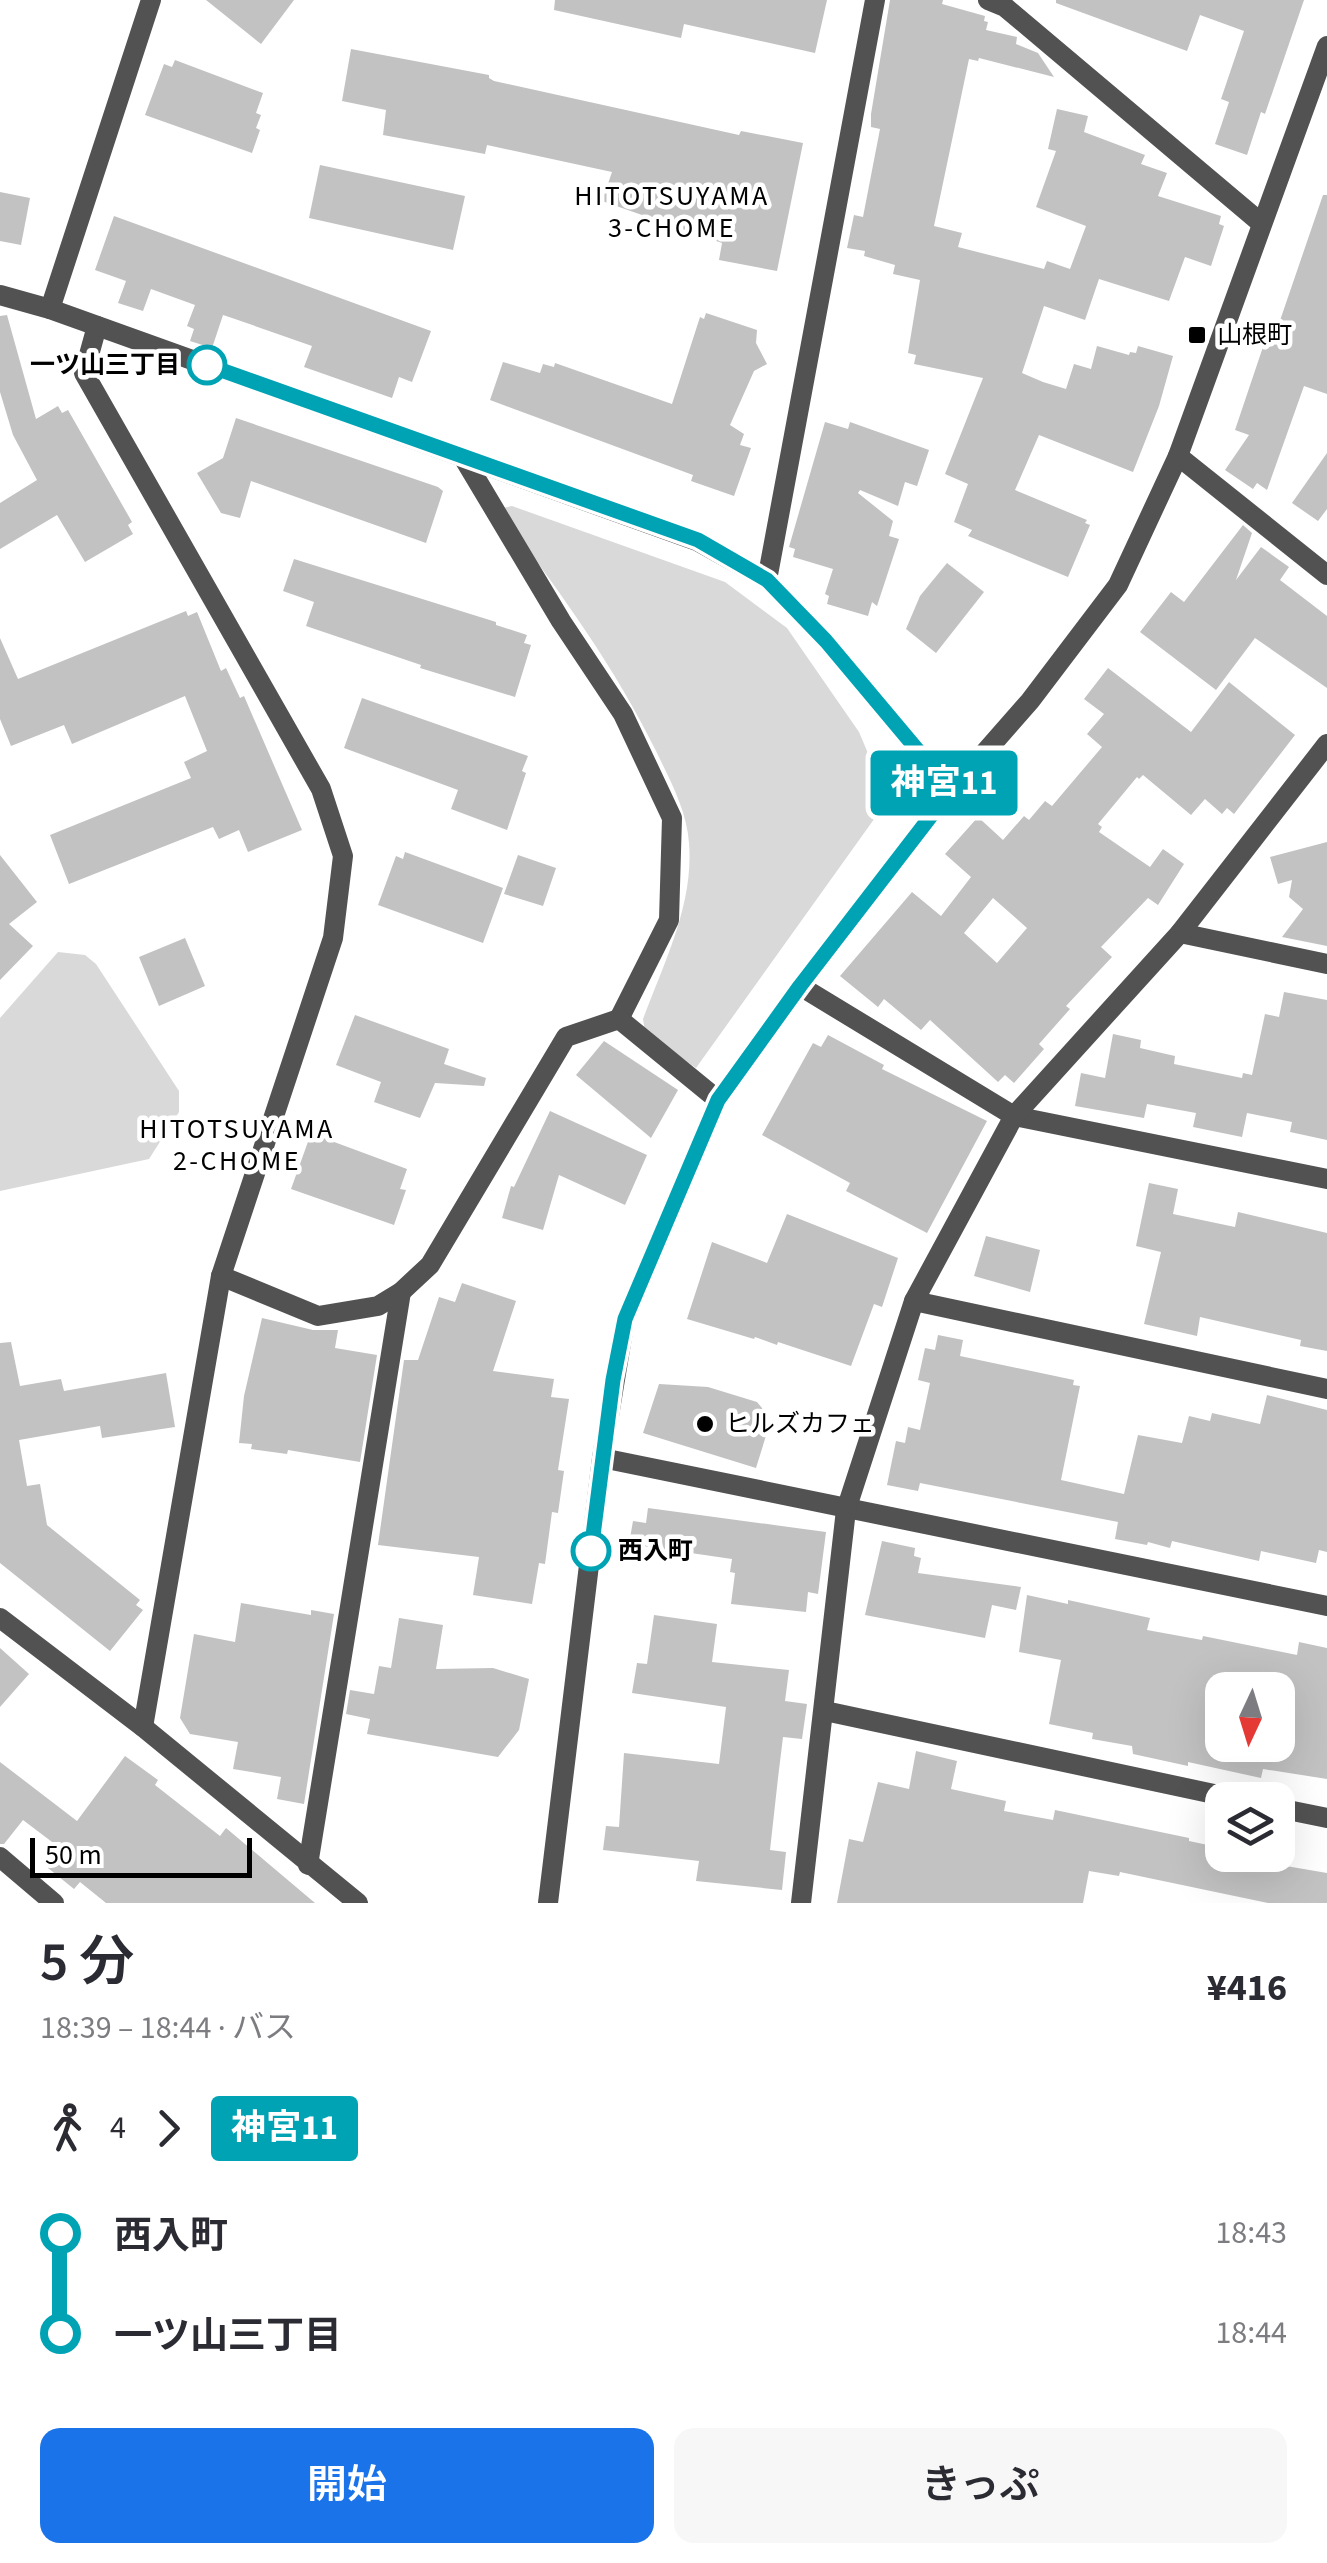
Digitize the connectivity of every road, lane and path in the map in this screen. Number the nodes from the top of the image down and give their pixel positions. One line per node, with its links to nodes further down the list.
1 (151, 0): 7 (street)
2 (875, 0): 12 (street)
3 (988, 0): 5 (street)
4 (1327, 46): 5 (street)
5 (1261, 224): 10 (street)
6 (0, 295): 7 (street)
7 (50, 309): 8 (street)
8 (97, 326): 9 (street); 22 (street)
9 (464, 456): 12 (street); 18 (street)
10 (1178, 456): 11 (street); 14 (street)
11 (1327, 576)
12 (767, 580): 14 (street)
13 (1327, 744): 15 (street)
14 (951, 790): 17 (street)
15 (1180, 933): 16 (street); 20 (street)
16 (1327, 964)
17 (800, 986): 19 (street); 20 (street)
18 (619, 1020): 19 (street); 23 (street)
19 (718, 1100): 26 (street)
20 (1014, 1116): 21 (street); 24 (street)
21 (1327, 1179)
22 (221, 1276): 23 (street); 31 (street)
23 (400, 1292): 36 (street)
24 (914, 1301): 25 (street); 27 (street)
25 (1327, 1389)
26 (602, 1458): 27 (street); 39 (street)
27 (846, 1510): 28 (street); 30 (street)
28 (1327, 1606)
29 (0, 1618): 31 (street)
30 (825, 1711): 32 (street); 40 (street)
31 (143, 1727): 36 (street)
32 (1205, 1792)
33 (1295, 1811): 34 (street)
34 (1327, 1818)
35 (0, 1857): 37 (street)
36 (308, 1865): 38 (street)
37 (54, 1903)
38 (358, 1903)
39 (548, 1903)
40 (801, 1903)

